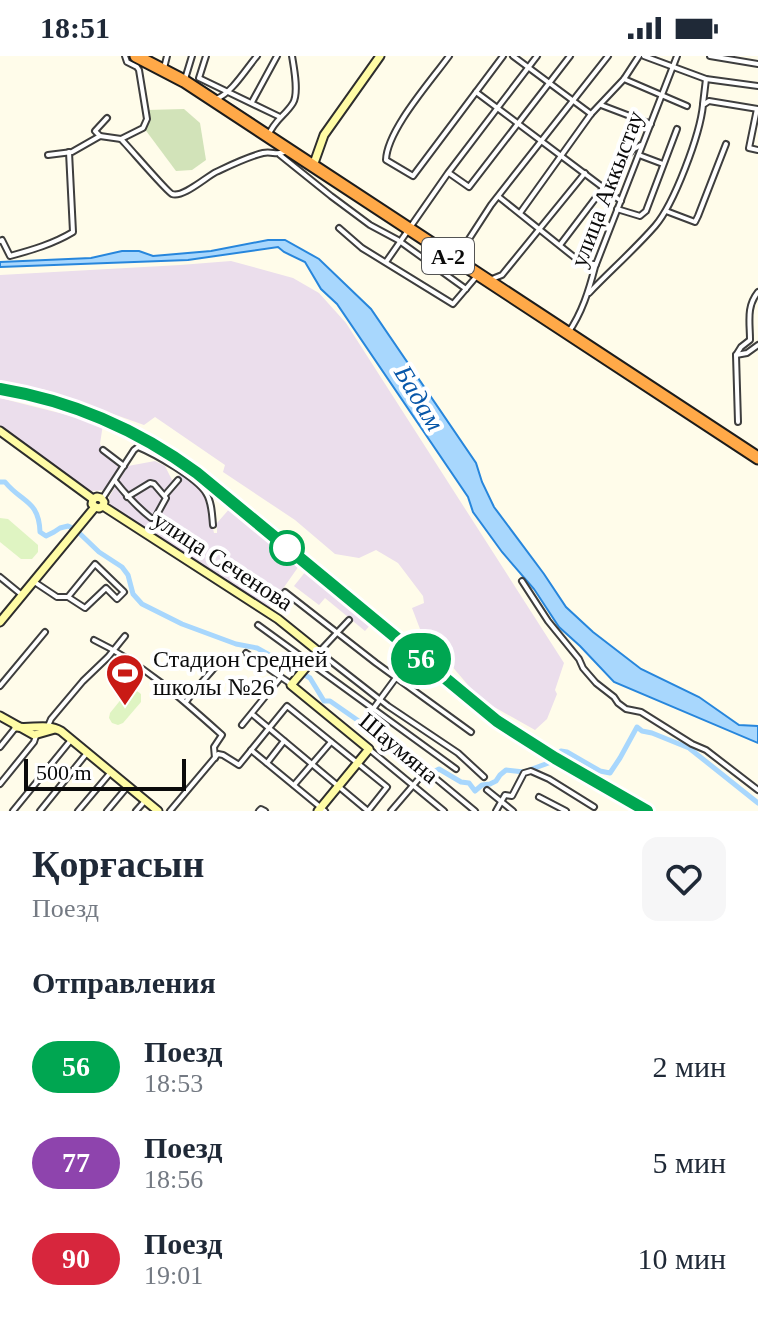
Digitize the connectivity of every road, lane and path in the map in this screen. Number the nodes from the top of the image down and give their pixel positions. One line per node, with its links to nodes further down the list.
1 (125, 56): 50 (street)
2 (136, 56): 24 (highway, A-2)
3 (167, 56): 24 (street)
4 (192, 56): 26 (street)
5 (206, 56): 25 (street)
6 (257, 56): 31 (street)
7 (277, 56): 36 (street)
8 (292, 56): 43 (street)
9 (380, 56): 61 (street)
10 (449, 56): 32 (street)
11 (503, 56): 32 (street)
12 (513, 56): 23 (street)
13 (537, 56): 23 (street)
14 (570, 56): 29 (street)
15 (596, 56): 20 (street)
16 (608, 56): 20 (street)
17 (642, 56): 22 (street); 27 (street)
18 (677, 56): 22 (street, улица Аккыстау)
19 (710, 56): 21 (street)
20 (604, 62): 35 (street)
21 (758, 64)
22 (672, 67): 28 (street); 33 (street, улица Аккыстау)
23 (529, 68): 29 (street); 40 (street)
24 (163, 70): 26 (highway, A-2)
25 (199, 78): 26 (street); 31 (street)
26 (185, 79): 34 (highway, A-2)
27 (624, 79): 33 (street); 37 (street)
28 (706, 79): 30 (street); 38 (street)
29 (549, 83): 35 (street); 45 (street)
30 (758, 86)
31 (228, 91): 34 (street); 36 (street)
32 (476, 92): 40 (street)
33 (662, 95): 39 (street); 46 (street, улица Аккыстау)
34 (210, 99): 49 (highway, A-2)
35 (574, 101): 42 (street); 51 (street)
36 (252, 102): 43 (street)
37 (601, 105): 42 (street); 46 (street)
38 (703, 105): 41 (street); 70 (street)
39 (687, 106)
40 (497, 109): 45 (street); 62 (street)
41 (757, 109): 54 (street)
42 (591, 114): 59 (street)
43 (280, 117): 49 (street)
44 (107, 118): 48 (street)
45 (518, 123): 51 (street); 62 (street)
46 (651, 124): 53 (street, улица Аккыстау)
47 (677, 129): 60 (street)
48 (100, 136): 50 (street); 55 (street)
49 (268, 137): 56 (highway, A-2)
50 (121, 139): 56 (street)
51 (541, 141): 59 (street); 67 (street)
52 (726, 144): 70 (street)
53 (643, 145): 58 (street, улица Аккыстау); 65 (street)
54 (758, 150)
55 (69, 152): 57 (street); 75 (street)
56 (284, 152): 61 (highway, A-2); 66 (street)
57 (48, 155)
58 (639, 155): 60 (street); 68 (street, улица Аккыстау)
59 (561, 156): 63 (street); 71 (street)
60 (663, 164): 69 (street)
61 (313, 166): 64 (highway, A-2)
62 (448, 173): 74 (street)
63 (585, 173): 65 (street); 73 (street)
64 (338, 188): 66 (street); 74 (highway, A-2)
65 (603, 188): 68 (street); 77 (street)
66 (331, 196): 76 (street)
67 (499, 197): 71 (street); 78 (street)
68 (621, 201): 69 (street, улица Аккыстау)
69 (617, 209): 80 (street, улица Аккыстау)
70 (666, 211): 84 (street)
71 (520, 213): 73 (street)
72 (339, 228): 79 (street)
73 (540, 229): 77 (street); 81 (street)
74 (410, 230): 76 (street); 78 (highway, A-2)
75 (1, 241)
76 (399, 241): 79 (street); 82 (street)
77 (560, 245): 80 (street)
78 (454, 261): 81 (highway, A-2)
79 (386, 262): 82 (street)
80 (596, 264): 84 (street, улица Аккыстау)
81 (482, 278): 82 (street); 85 (highway, A-2)
82 (466, 289)
83 (758, 292): 87 (street)
84 (587, 295): 85 (street, улица Аккыстау)
85 (567, 334): 91 (highway, A-2)
86 (758, 345): 87 (street)
87 (736, 355): 88 (street)
88 (738, 422)
89 (0, 431): 97 (street, улица Сеченова)
90 (103, 450): 92 (street)
91 (758, 458)
92 (124, 466): 94 (street); 98 (street)
93 (178, 480): 95 (street)
94 (115, 481): 96 (street); 97 (street)
95 (165, 495): 96 (street); 96 (street)
96 (127, 497)
97 (98, 503): 100 (street); 113 (street, улица Сеченова)
98 (213, 525)
99 (0, 577): 103 (street)
100 (33, 581): 103 (street); 104 (street)
101 (522, 581): 151 (street)
102 (285, 592): 109 (street)
103 (22, 595): 106 (street)
104 (68, 597): 104 (street)
105 (349, 620): 109 (street)
106 (0, 622)
107 (258, 625): 116 (street)
108 (45, 632): 120 (street)
109 (336, 633): 113 (street); 118 (street)
110 (125, 636): 112 (street)
111 (94, 640): 112 (street)
112 (114, 650): 122 (street); 129 (street)
113 (319, 652): 116 (street); 121 (street, улица Сеченова)
114 (246, 653): 117 (street, Шаумяна)
115 (223, 657): 122 (street)
116 (310, 663): 119 (street); 123 (street)
117 (281, 677): 119 (street, Шаумяна); 124 (street)
118 (400, 679): 121 (street); 130 (street)
119 (292, 685): 135 (street, Шаумяна)
120 (0, 686)
121 (381, 700): 123 (street); 144 (street, улица Сеченова)
122 (186, 702): 138 (street)
123 (373, 709): 142 (street)
124 (252, 714): 126 (street); 128 (street)
125 (0, 716): 127 (street)
126 (242, 725)
127 (16, 727): 129 (street); 134 (street)
128 (268, 728): 132 (street); 133 (street); 136 (street)
129 (38, 731): 131 (street); 145 (street)
130 (471, 732)
131 (71, 740): 137 (street); 157 (street)
132 (284, 741): 139 (street); 141 (street)
133 (331, 742): 140 (street); 141 (street)
134 (0, 747)
135 (369, 749): 140 (street); 146 (street, Шаумяна)
136 (251, 750): 138 (street); 139 (street)
137 (87, 753): 143 (street); 158 (street)
138 (216, 756): 163 (street)
139 (267, 763): 148 (street)
140 (357, 763): 149 (street); 166 (street)
141 (312, 764): 148 (street); 149 (street)
142 (456, 769)
143 (111, 772): 147 (street); 159 (street)
144 (484, 777)
145 (0, 784)
146 (412, 785): 167 (street); 168 (street, Шаумяна); 169 (street)
147 (128, 786): 153 (street); 160 (street)
148 (294, 786): 156 (street)
149 (338, 786): 156 (street); 166 (street)
150 (487, 790): 154 (street)
151 (758, 790)
152 (539, 797): 172 (street)
153 (145, 800): 161 (street); 162 (street)
154 (501, 802): 155 (street); 170 (street); 171 (street)
155 (594, 807)
156 (321, 810)
157 (13, 811)
158 (40, 811)
159 (78, 811)
160 (107, 811)
161 (136, 811)
162 (158, 811)
163 (170, 811)
164 (259, 811): 165 (street)
165 (265, 811)
166 (368, 811)
167 (391, 811)
168 (444, 811)
169 (475, 811)
170 (496, 811)
171 (513, 811)
172 (566, 811)

